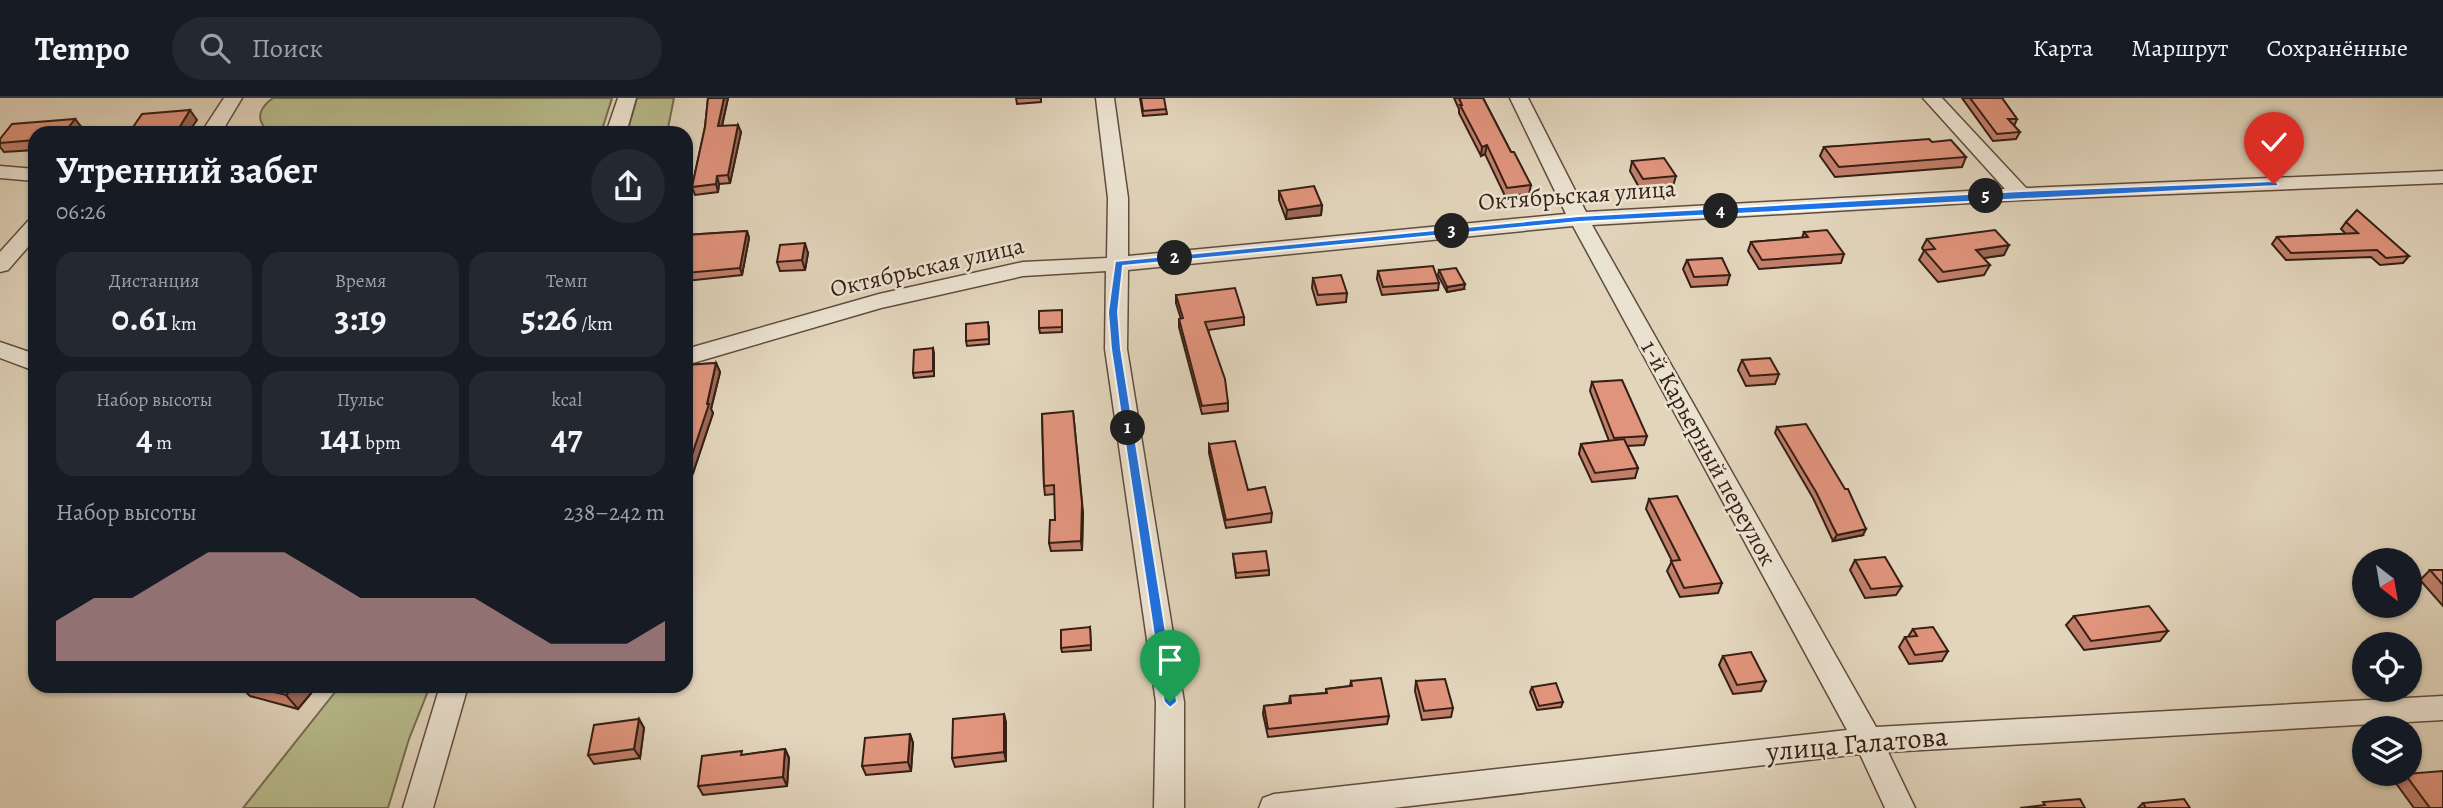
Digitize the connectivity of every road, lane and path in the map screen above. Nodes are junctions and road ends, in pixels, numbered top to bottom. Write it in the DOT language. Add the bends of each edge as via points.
graph roads {
  1 [pos="233,98"];
  2 [pos="627,98"];
  3 [pos="1105,98"];
  4 [pos="1519,98"];
  5 [pos="1932,98"];
  6 [pos="215,126"];
  7 [pos="618,126"];
  8 [pos="0,172"];
  9 [pos="28,174"];
  10 [pos="2443,177"];
  11 [pos="2021,194"];
  12 [pos="1579,219"];
  13 [pos="28,234"];
  14 [pos="1118,264"];
  15 [pos="0,265"];
  16 [pos="0,349"];
  17 [pos="693,355"];
  18 [pos="28,359"];
  19 [pos="452,693"];
  20 [pos="2443,708"];
  21 [pos="1868,740"];
  22 [pos="418,808"];
  23 [pos="1169,808"];
  24 [pos="1274,808"];
  25 [pos="1900,808"];
  1 -- 6 [label="street"];
  2 -- 7 [label="street"];
  3 -- 14 [label="street" via="1117,178"];
  4 -- 12 [label="street, 1-й Карьерный переулок"];
  5 -- 11 [label="street"];
  8 -- 9 [label="street"];
  10 -- 11 [label="street, Октябрьская улица"];
  11 -- 12 [label="street, Октябрьская улица"];
  12 -- 14 [label="street, Октябрьская улица"];
  12 -- 21 [label="street, 1-й Карьерный переулок"];
  13 -- 15 [label="street"];
  14 -- 17 [label="street, Октябрьская улица" via="1023,269 878,302"];
  14 -- 23 [label="street" via="1113,312 1116,349 1170,702"];
  16 -- 18 [label="street"];
  19 -- 22 [label="street"];
  20 -- 21 [label="street, улица Галатова"];
  21 -- 24 [label="street, улица Галатова"];
  21 -- 25 [label="street, 1-й Карьерный переулок"];
}
